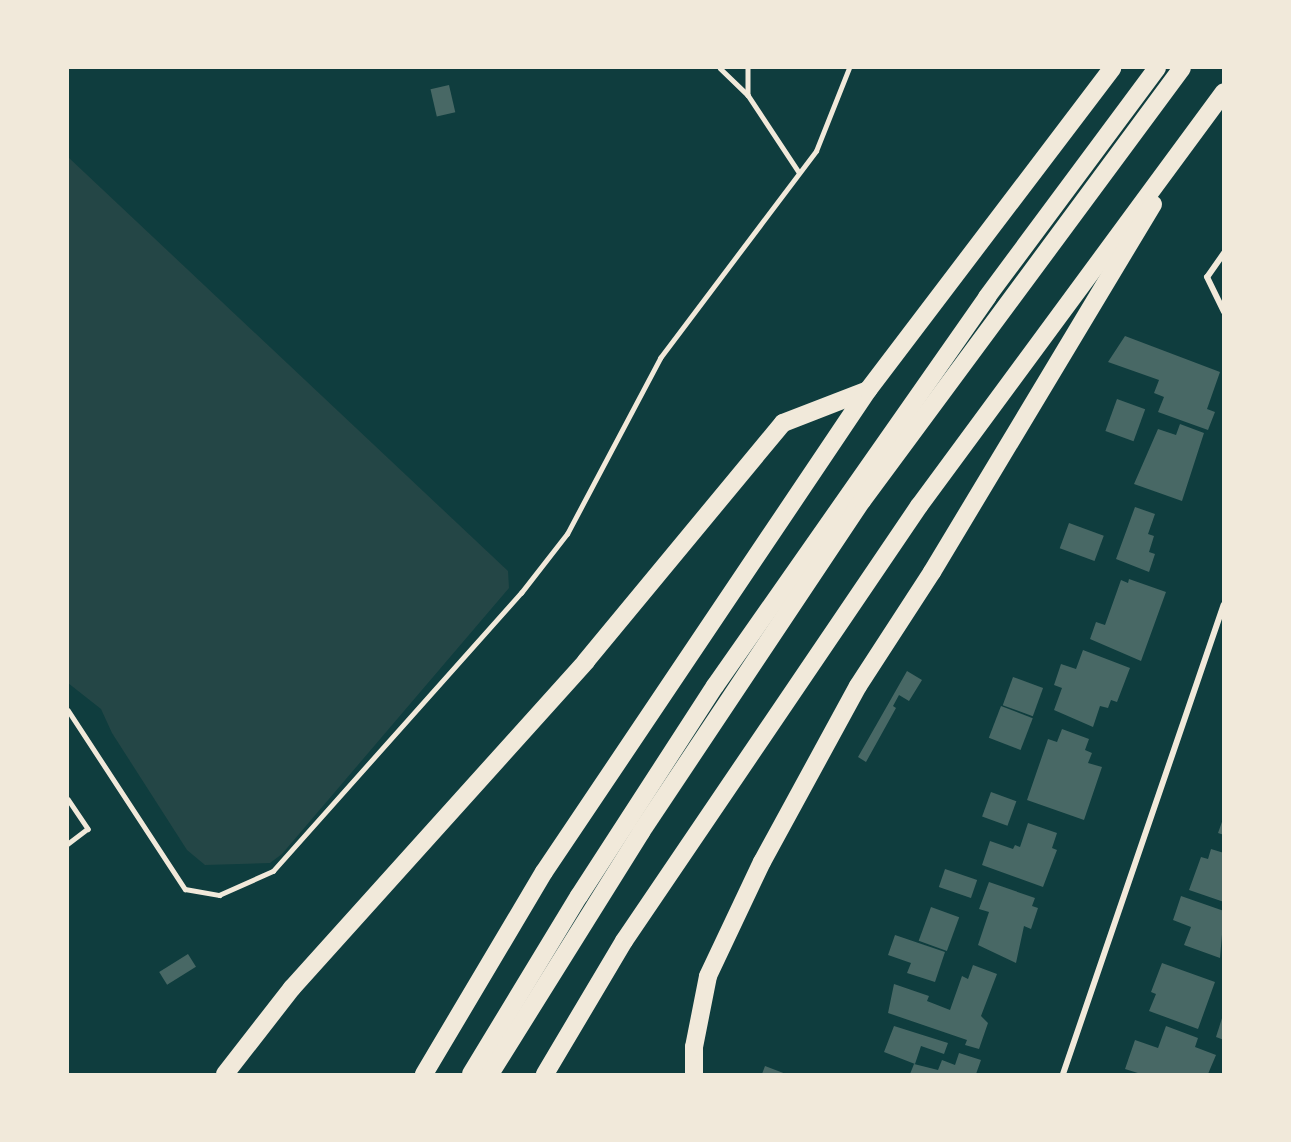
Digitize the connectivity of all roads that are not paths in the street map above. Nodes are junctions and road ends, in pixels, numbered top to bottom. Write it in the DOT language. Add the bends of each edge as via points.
graph roads {
  1 [pos="720,68"];
  2 [pos="748,68"];
  3 [pos="849,68"];
  4 [pos="1112,68"];
  5 [pos="1157,68"];
  6 [pos="1182,68"];
  7 [pos="748,95"];
  8 [pos="1218,98"];
  9 [pos="799,172"];
  10 [pos="1224,253"];
  11 [pos="1224,312"];
  12 [pos="868,390"];
  13 [pos="1224,605"];
  14 [pos="68,710"];
  15 [pos="68,799"];
  16 [pos="68,844"];
  17 [pos="225,1074"];
  18 [pos="424,1074"];
  19 [pos="471,1074"];
  20 [pos="490,1074"];
  21 [pos="545,1074"];
  22 [pos="694,1074"];
  23 [pos="1063,1074"];
  1 -- 7 [label="lane"];
  2 -- 7 [label="lane"];
  3 -- 9 [label="lane" via="816,151"];
  4 -- 12 [label="highway"];
  5 -- 19 [label="highway" via="987,297 715,686 579,896"];
  6 -- 20 [label="highway" via="855,511 634,842"];
  7 -- 9 [label="lane"];
  8 -- 21 [label="highway" via="912,516 624,940"];
  8 -- 22 [label="highway" via="932,572 858,686 762,862 708,976 694,1047"];
  9 -- 14 [label="lane" via="660,358 567,534 521,593 273,871 219,895 185,889"];
  10 -- 11 [label="street" via="1207,277"];
  12 -- 17 [label="highway" via="783,423 586,661 292,988"];
  12 -- 18 [label="highway" via="544,872"];
  13 -- 23 [label="street"];
  15 -- 16 [label="lane" via="88,829"];
}
